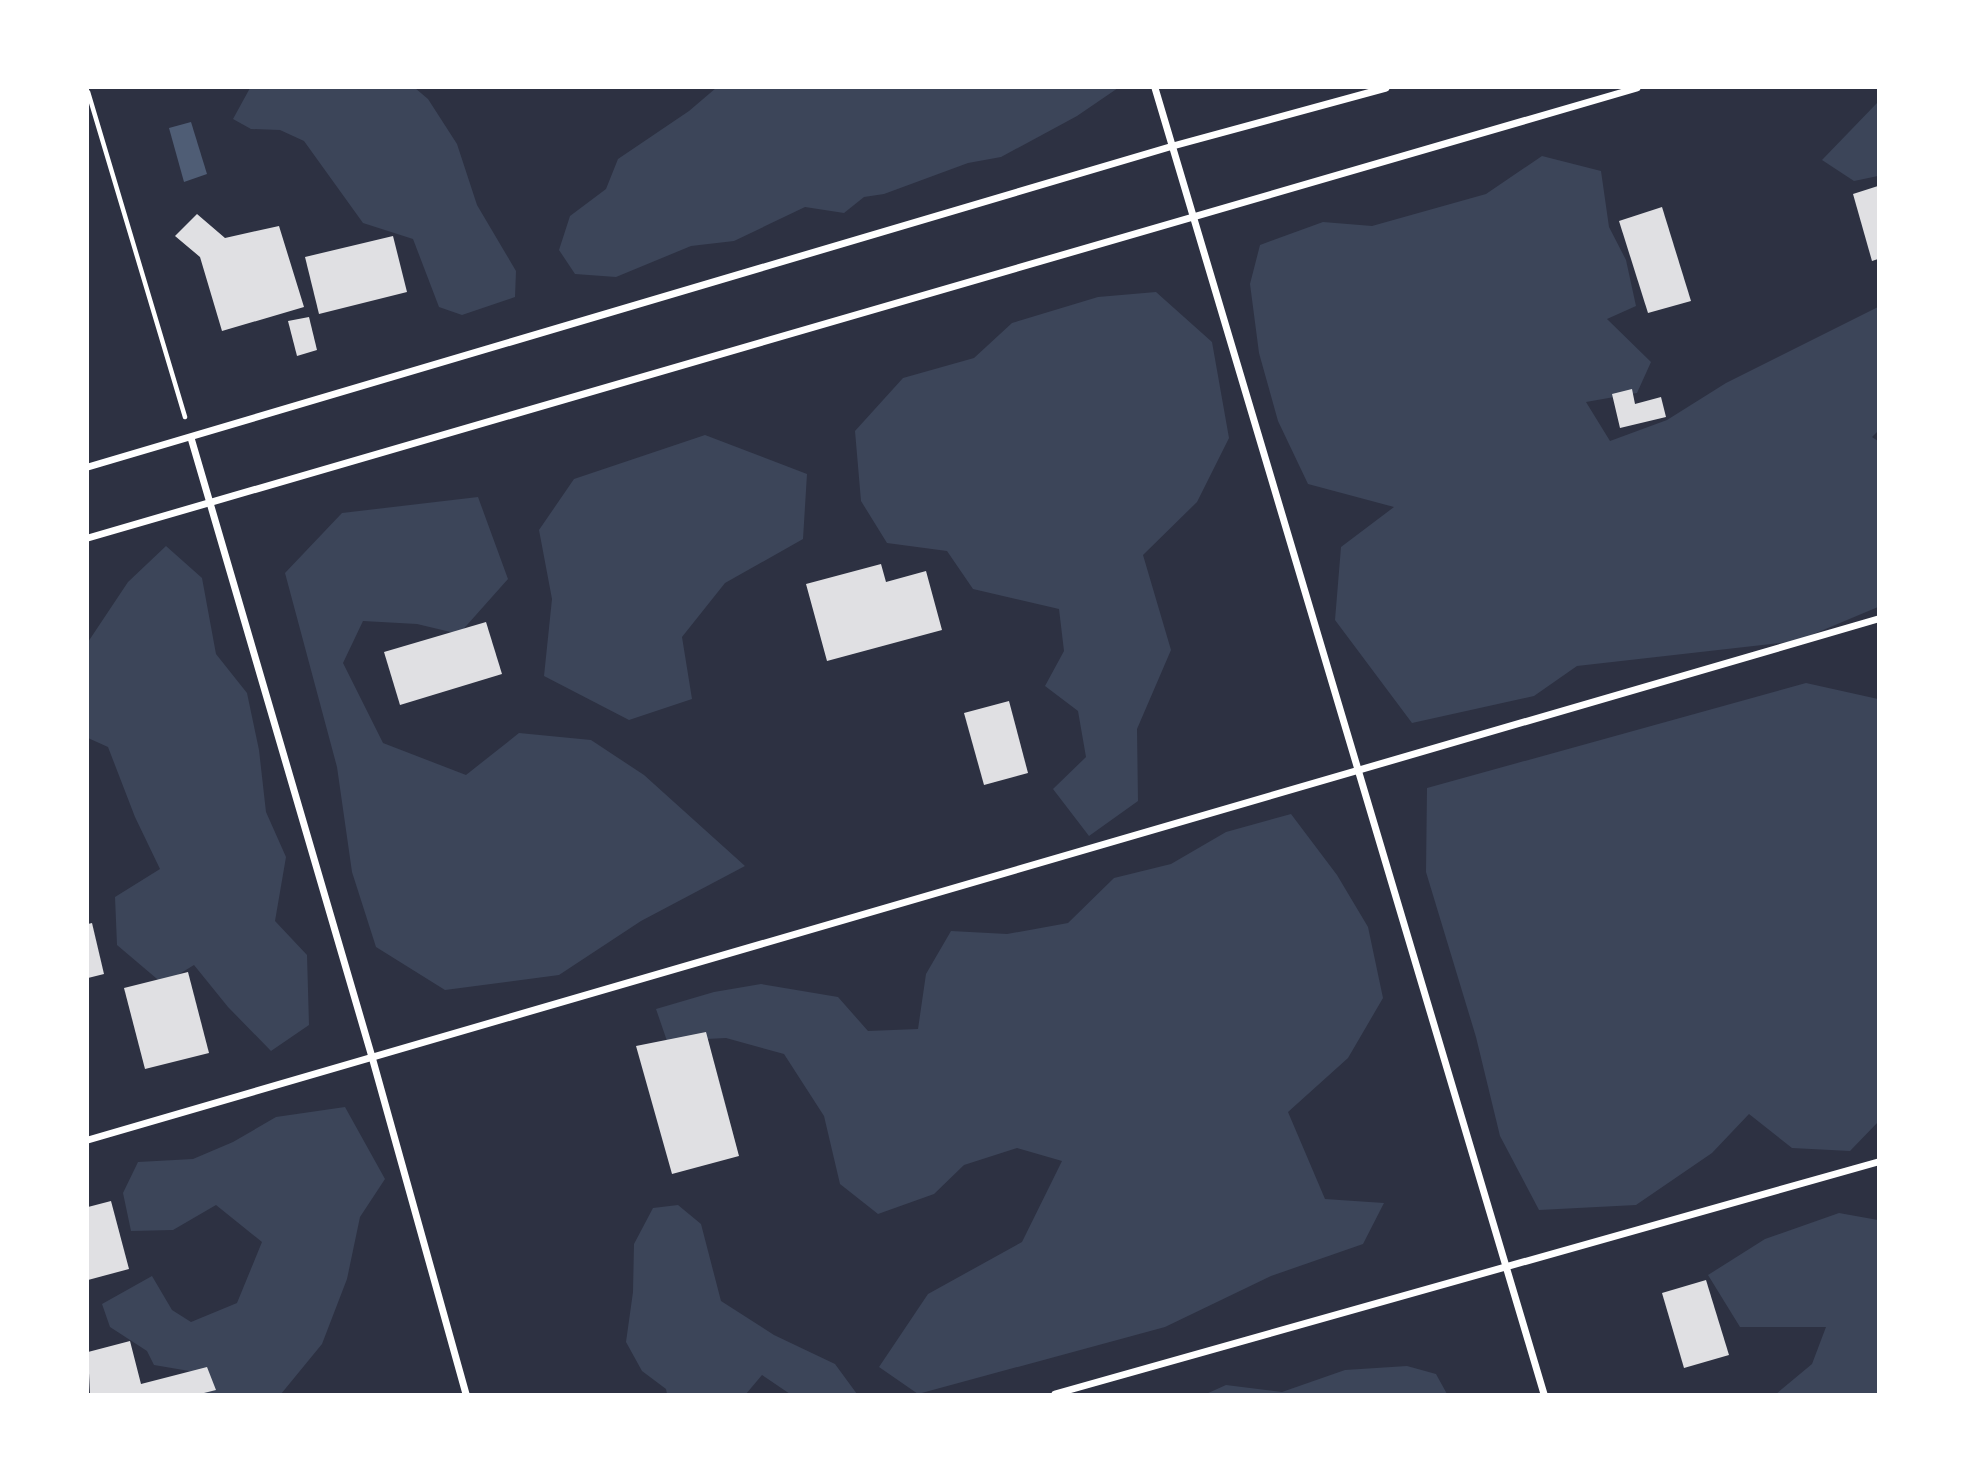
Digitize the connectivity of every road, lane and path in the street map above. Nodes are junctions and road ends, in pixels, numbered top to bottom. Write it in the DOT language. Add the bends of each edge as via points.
graph roads {
  1 [pos="1155,88"];
  2 [pos="1386,88"];
  3 [pos="1637,88"];
  4 [pos="88,92"];
  5 [pos="1173,146"];
  6 [pos="1192,215"];
  7 [pos="191,438"];
  8 [pos="88,467"];
  9 [pos="212,502"];
  10 [pos="88,538"];
  11 [pos="1878,619"];
  12 [pos="1357,770"];
  13 [pos="372,1058"];
  14 [pos="88,1140"];
  15 [pos="1878,1162"];
  16 [pos="1505,1266"];
  17 [pos="466,1395"];
  18 [pos="1055,1395"];
  19 [pos="1544,1395"];
  1 -- 5 [label="street"];
  2 -- 5 [label="street"];
  3 -- 6 [label="street"];
  4 -- 7 [label="path"];
  5 -- 6 [label="street"];
  5 -- 7 [label="street"];
  6 -- 9 [label="street"];
  6 -- 12 [label="street"];
  7 -- 8 [label="street"];
  7 -- 9 [label="street"];
  9 -- 10 [label="street"];
  9 -- 13 [label="street"];
  11 -- 12 [label="street"];
  12 -- 13 [label="street"];
  12 -- 16 [label="street"];
  13 -- 14 [label="street"];
  13 -- 17 [label="street"];
  15 -- 16 [label="street"];
  16 -- 18 [label="street"];
  16 -- 19 [label="street"];
}
